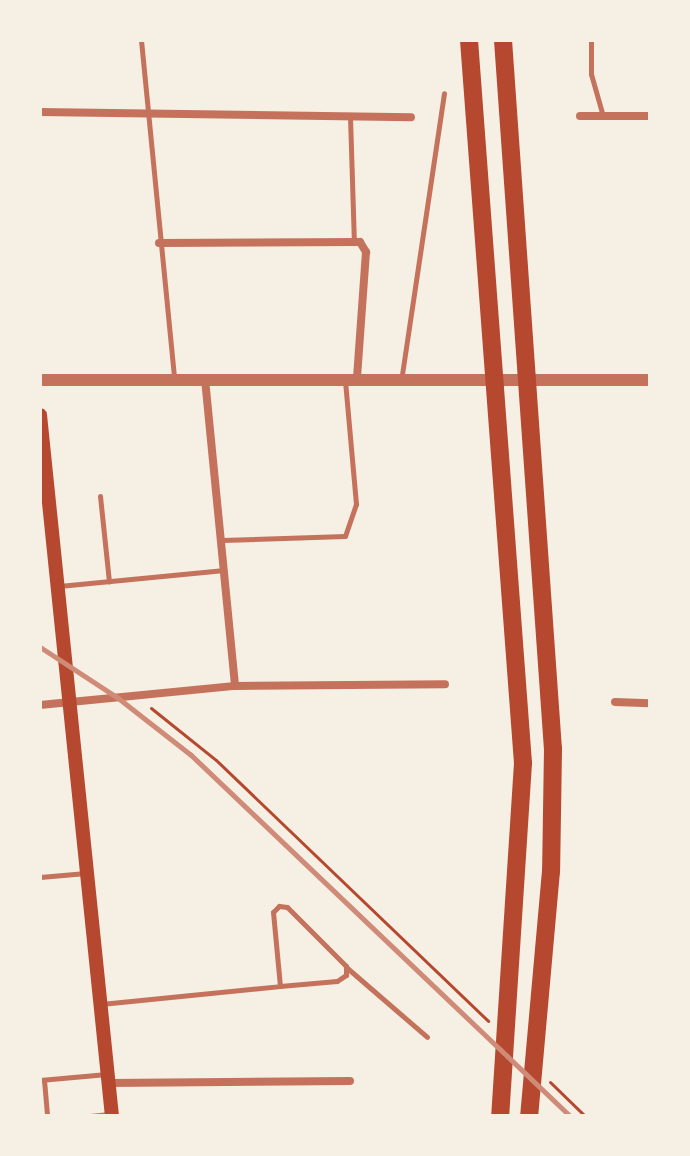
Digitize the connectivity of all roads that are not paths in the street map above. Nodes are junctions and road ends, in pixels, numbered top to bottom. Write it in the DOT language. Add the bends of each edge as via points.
graph roads {
  1 [pos="141,40"];
  2 [pos="469,40"];
  3 [pos="503,40"];
  4 [pos="591,40"];
  5 [pos="444,93"];
  6 [pos="40,112"];
  7 [pos="147,113"];
  8 [pos="350,116"];
  9 [pos="580,116"];
  10 [pos="603,116"];
  11 [pos="650,116"];
  12 [pos="411,117"];
  13 [pos="354,242"];
  14 [pos="159,243"];
  15 [pos="174,378"];
  16 [pos="205,379"];
  17 [pos="351,379"];
  18 [pos="40,380"];
  19 [pos="650,380"];
  20 [pos="401,381"];
  21 [pos="40,415"];
  22 [pos="100,496"];
  23 [pos="222,540"];
  24 [pos="225,570"];
  25 [pos="109,582"];
  26 [pos="57,586"];
  27 [pos="445,684"];
  28 [pos="235,686"];
  29 [pos="70,702"];
  30 [pos="615,702"];
  31 [pos="650,703"];
  32 [pos="40,705"];
  33 [pos="87,873"];
  34 [pos="40,877"];
  35 [pos="346,966"];
  36 [pos="280,986"];
  37 [pos="100,1004"];
  38 [pos="427,1037"];
  39 [pos="108,1078"];
  40 [pos="42,1080"];
  41 [pos="350,1081"];
  42 [pos="112,1115"];
  43 [pos="47,1116"];
  44 [pos="90,1116"];
  45 [pos="500,1116"];
  46 [pos="529,1116"];
  1 -- 7 [label="lane"];
  2 -- 45 [label="highway" via="523,763"];
  3 -- 46 [label="highway" via="553,749 551,871"];
  4 -- 10 [label="lane" via="591,74"];
  5 -- 20 [label="lane"];
  6 -- 7 [label="street"];
  7 -- 8 [label="street"];
  7 -- 14 [label="lane"];
  8 -- 12 [label="street"];
  8 -- 13 [label="lane"];
  9 -- 10 [label="street"];
  10 -- 11 [label="street"];
  13 -- 14 [label="street"];
  13 -- 17 [label="street" via="366,252"];
  14 -- 15 [label="lane"];
  15 -- 16 [label="street"];
  15 -- 18 [label="street"];
  16 -- 17 [label="street"];
  16 -- 23 [label="street"];
  17 -- 20 [label="street"];
  17 -- 23 [label="lane" via="356,504 345,536"];
  19 -- 20 [label="street"];
  21 -- 26 [label="main road"];
  22 -- 25 [label="lane"];
  23 -- 24 [label="street"];
  24 -- 25 [label="lane"];
  24 -- 28 [label="street"];
  25 -- 26 [label="lane"];
  26 -- 29 [label="main road"];
  27 -- 28 [label="street"];
  28 -- 29 [label="street"];
  29 -- 32 [label="street"];
  29 -- 33 [label="main road"];
  30 -- 31 [label="street"];
  33 -- 34 [label="lane"];
  33 -- 37 [label="main road"];
  35 -- 36 [label="lane" via="346,975 337,981"];
  35 -- 36 [label="lane" via="287,907 279,906 273,912"];
  35 -- 38 [label="lane"];
  36 -- 37 [label="lane"];
  37 -- 39 [label="main road"];
  39 -- 40 [label="lane"];
  39 -- 41 [label="street"];
  39 -- 42 [label="main road"];
  40 -- 43 [label="lane"];
  42 -- 44 [label="lane"];
}
